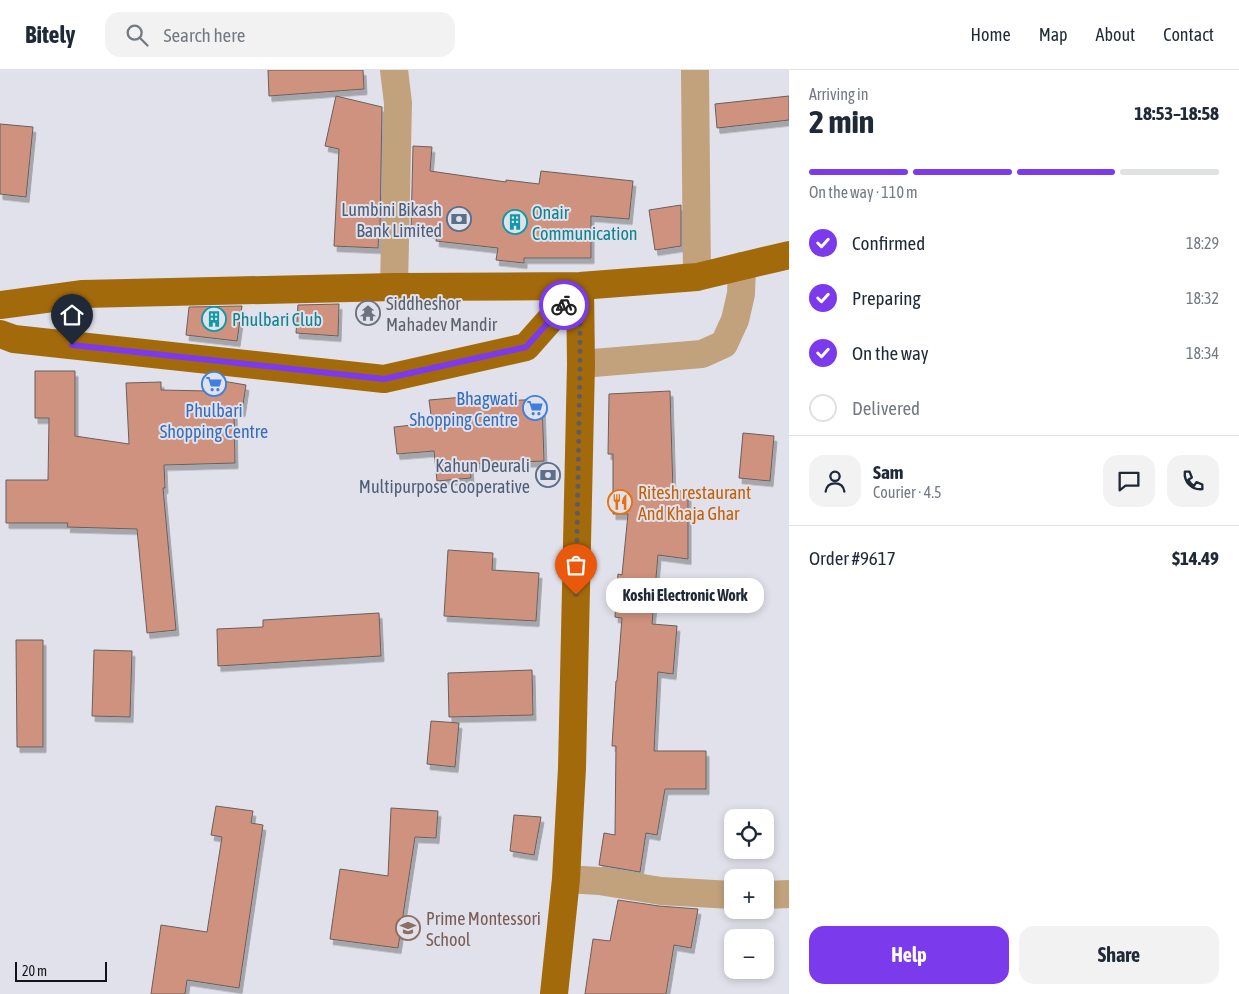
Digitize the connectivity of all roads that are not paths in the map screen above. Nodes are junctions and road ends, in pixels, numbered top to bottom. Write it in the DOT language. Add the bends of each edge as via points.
graph roads {
  1 [pos="394,70"];
  2 [pos="695,70"];
  3 [pos="789,256"];
  4 [pos="742,266"];
  5 [pos="697,277"];
  6 [pos="580,286"];
  7 [pos="394,287"];
  8 [pos="0,305"];
  9 [pos="0,334"];
  10 [pos="580,364"];
  11 [pos="566,879"];
  12 [pos="789,894"];
  13 [pos="724,895"];
  14 [pos="774,895"];
  15 [pos="554,994"];
  1 -- 7 [label="street" via="398,103"];
  2 -- 5 [label="street"];
  3 -- 4 [label="main road"];
  4 -- 5 [label="main road"];
  4 -- 10 [label="street" via="739,303 724,344 702,354"];
  5 -- 6 [label="main road"];
  6 -- 7 [label="main road"];
  6 -- 9 [label="main road" via="526,347 384,379 14,339"];
  6 -- 10 [label="main road"];
  7 -- 8 [label="main road" via="83,294"];
  10 -- 11 [label="main road" via="572,768"];
  11 -- 13 [label="street" via="661,891"];
  11 -- 15 [label="main road"];
  12 -- 14 [label="street"];
}
